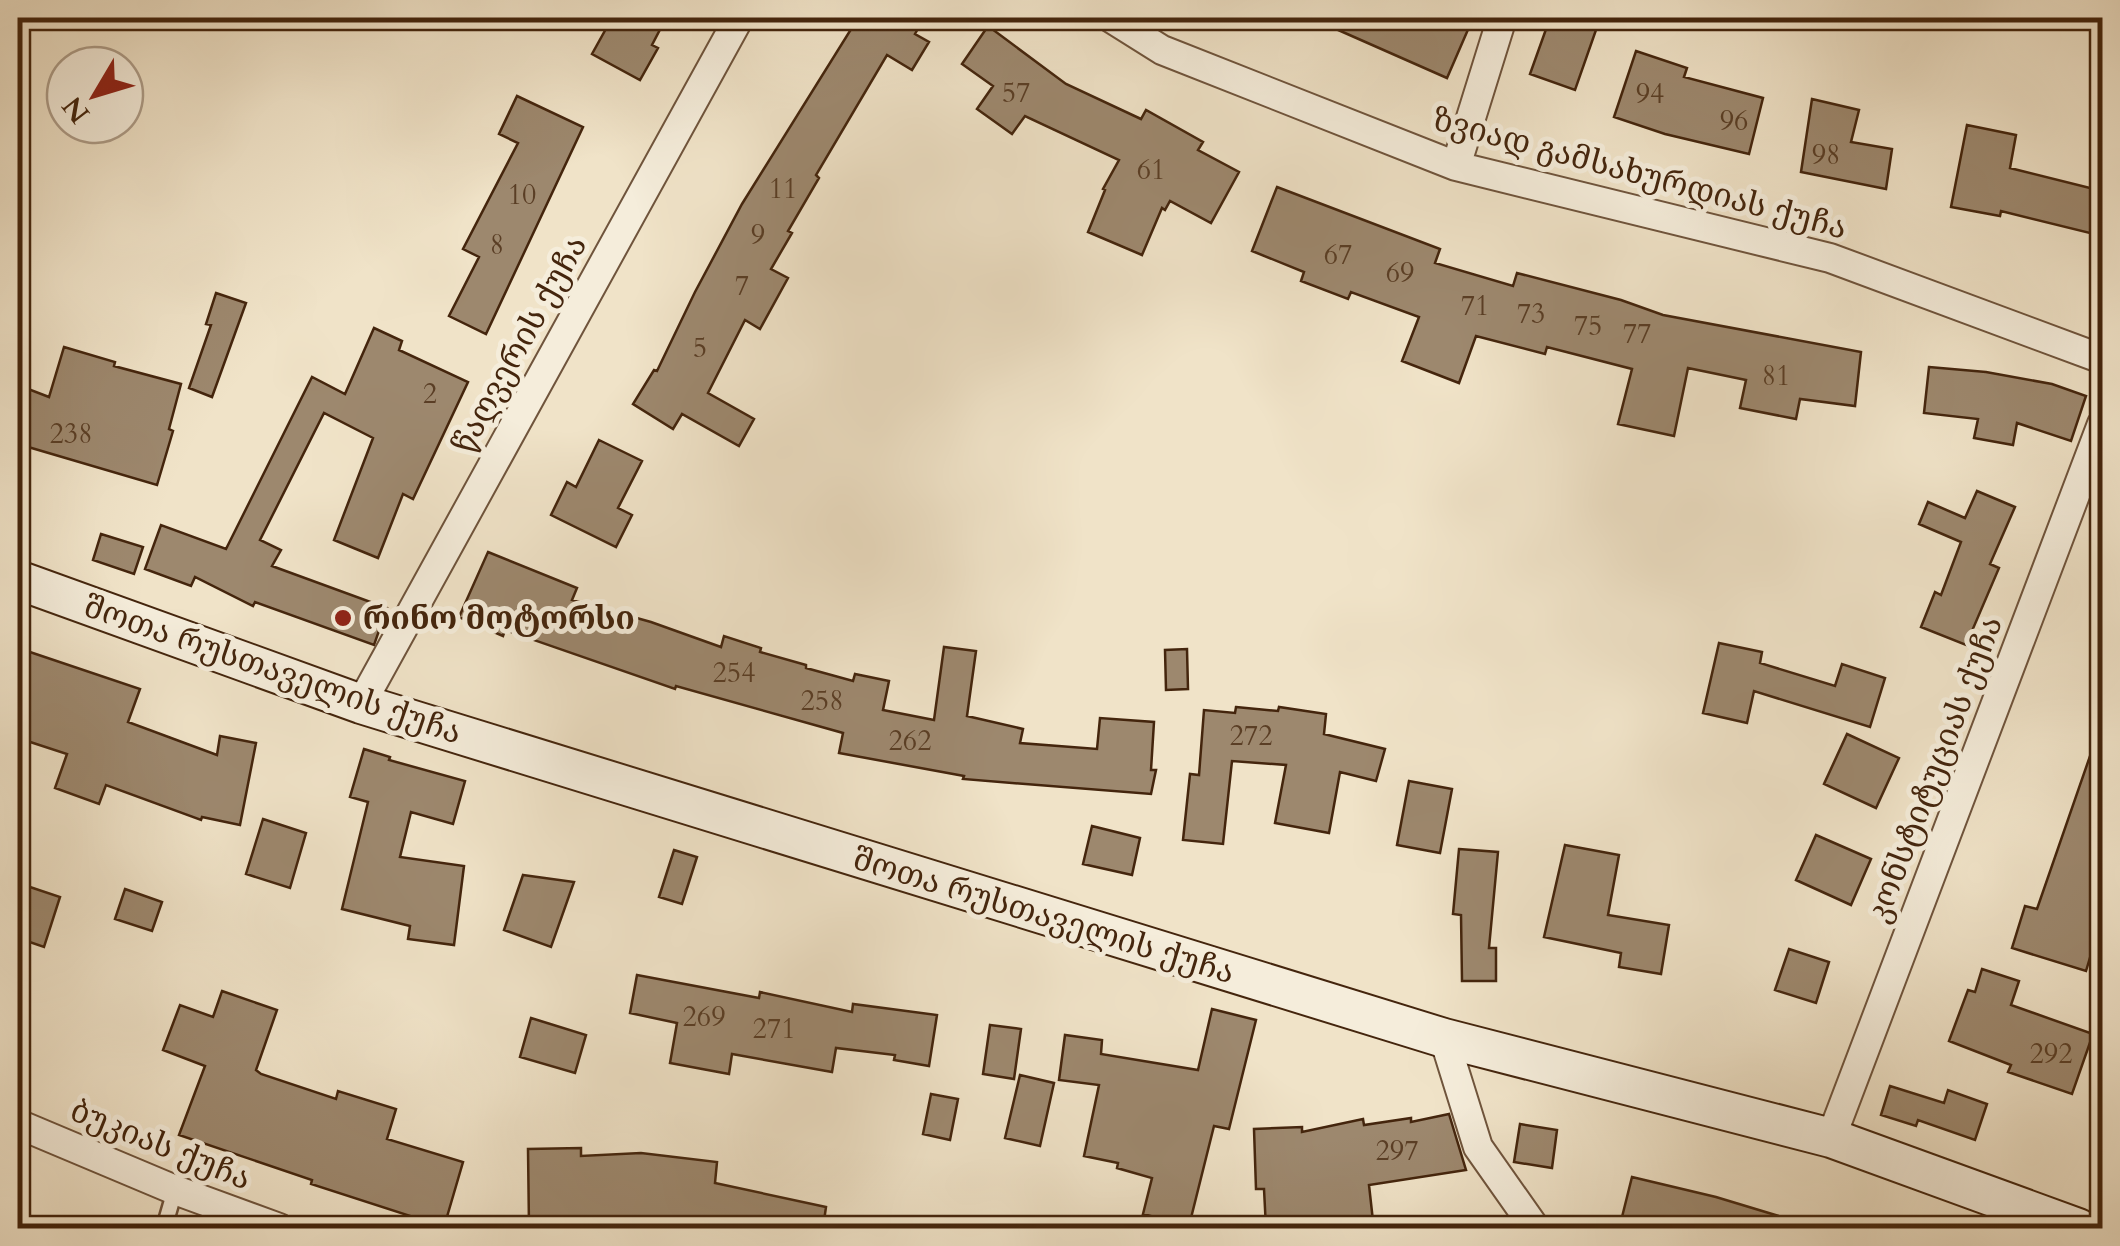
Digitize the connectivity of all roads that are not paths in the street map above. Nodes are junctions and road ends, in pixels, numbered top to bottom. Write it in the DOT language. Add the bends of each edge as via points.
graph roads {
  1 [pos="739,18"];
  2 [pos="1110,18"];
  3 [pos="1502,18"];
  4 [pos="1456,166"];
  5 [pos="2102,360"];
  6 [pos="2102,424"];
  7 [pos="18,580"];
  8 [pos="361,704"];
  9 [pos="1444,1038"];
  10 [pos="18,1124"];
  11 [pos="1831,1138"];
  12 [pos="174,1190"];
  13 [pos="164,1228"];
  14 [pos="279,1228"];
  15 [pos="1535,1228"];
  16 [pos="2078,1228"];
  1 -- 8 [label="street, წაღვერის ქუჩა"];
  2 -- 4 [label="street, ზვიად გამსახურდიას ქუჩა" via="1162,50"];
  3 -- 4 [label="street"];
  4 -- 5 [label="street, ზვიად გამსახურდიას ქუჩა" via="1830,258"];
  6 -- 11 [label="street, კონსტიტუციას ქუჩა"];
  7 -- 8 [label="main road, შოთა რუსთაველის ქუჩა"];
  8 -- 9 [label="main road, შოთა რუსთაველის ქუჩა"];
  9 -- 11 [label="main road, შოთა რუსთაველის ქუჩა"];
  9 -- 15 [label="street" via="1478,1147"];
  10 -- 12 [label="street, ბუკიას ქუჩა"];
  11 -- 16 [label="main road, შოთა რუსთაველის ქუჩა"];
  12 -- 13 [label="lane"];
  12 -- 14 [label="street, ბუკიას ქუჩა"];
}
